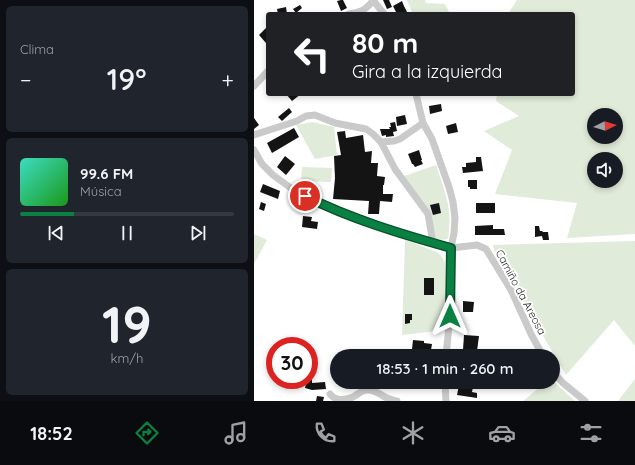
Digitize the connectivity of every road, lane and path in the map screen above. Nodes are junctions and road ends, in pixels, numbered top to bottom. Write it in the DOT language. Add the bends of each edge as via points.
graph roads {
  1 [pos="374,0"];
  2 [pos="360,12"];
  3 [pos="383,12"];
  4 [pos="266,73"];
  5 [pos="254,86"];
  6 [pos="416,96"];
  7 [pos="423,123"];
  8 [pos="254,136"];
  9 [pos="381,142"];
  10 [pos="254,150"];
  11 [pos="434,243"];
  12 [pos="451,248"];
  13 [pos="447,349"];
  14 [pos="539,349"];
  15 [pos="560,380"];
  16 [pos="445,389"];
  17 [pos="330,394"];
  18 [pos="397,401"];
  19 [pos="446,401"];
  20 [pos="585,401"];
  1 -- 2 [label="street"];
  1 -- 3 [label="street"];
  4 -- 5 [label="street"];
  6 -- 7 [label="street"];
  7 -- 9 [label="street" via="400,139"];
  7 -- 12 [label="street" via="432,139 453,202 455,218"];
  8 -- 9 [label="street" via="315,115 335,123 366,129"];
  9 -- 11 [label="street" via="395,168 428,214"];
  10 -- 11 [label="street" via="262,164 295,191 370,223"];
  11 -- 12 [label="street"];
  12 -- 13 [label="street"];
  12 -- 14 [label="street, Camiño da Areosa" via="486,248"];
  15 -- 20 [label="street"];
  16 -- 19 [label="street"];
  17 -- 18 [label="street" via="337,399 347,399 368,390"];
}
